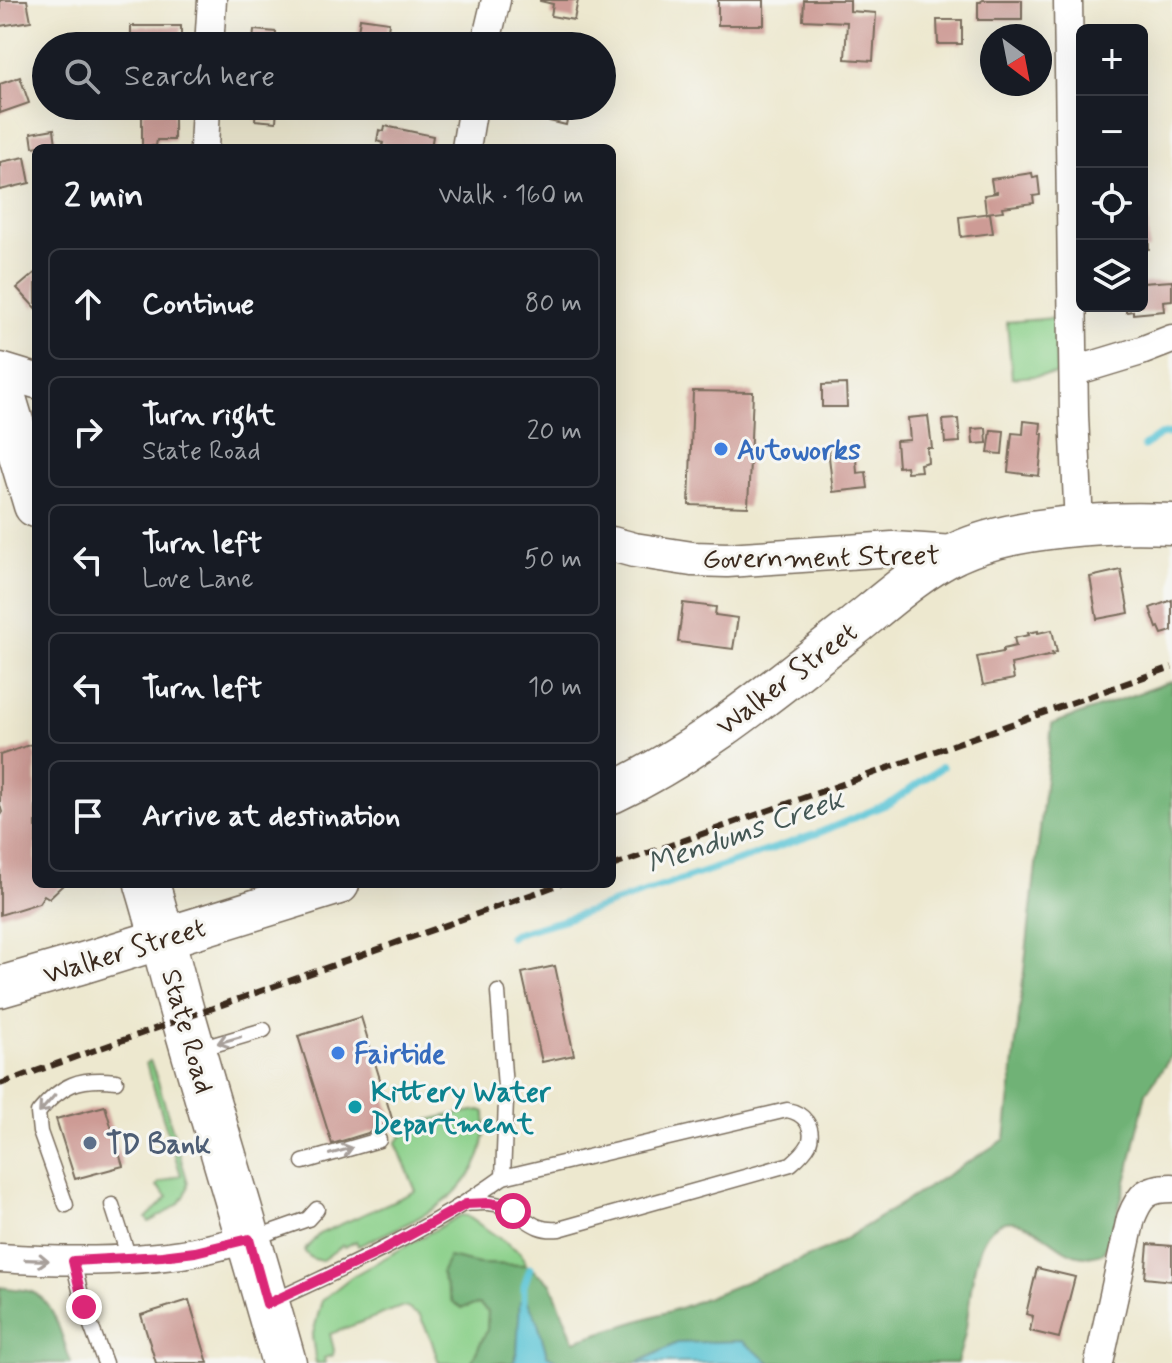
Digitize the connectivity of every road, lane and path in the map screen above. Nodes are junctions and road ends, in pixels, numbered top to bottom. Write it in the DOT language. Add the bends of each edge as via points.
graph roads {
  1 [pos="212,0"];
  2 [pos="496,0"];
  3 [pos="1068,0"];
  4 [pos="210,32"];
  5 [pos="488,32"];
  6 [pos="205,120"];
  7 [pos="471,120"];
  8 [pos="204,144"];
  9 [pos="467,144"];
  10 [pos="1172,339"];
  11 [pos="0,370"];
  12 [pos="1075,371"];
  13 [pos="32,380"];
  14 [pos="0,385"];
  15 [pos="32,492"];
  16 [pos="1172,524"];
  17 [pos="1079,526"];
  18 [pos="616,545"];
  19 [pos="954,553"];
  20 [pos="616,791"];
  21 [pos="148,888"];
  22 [pos="326,888"];
  23 [pos="164,938"];
  24 [pos="0,987"];
  25 [pos="498,992"];
  26 [pos="264,1030"];
  27 [pos="193,1051"];
  28 [pos="116,1081"];
  29 [pos="379,1140"];
  30 [pos="303,1162"];
  31 [pos="503,1177"];
  32 [pos="1172,1188"];
  33 [pos="466,1204"];
  34 [pos="66,1205"];
  35 [pos="112,1205"];
  36 [pos="317,1209"];
  37 [pos="249,1239"];
  38 [pos="0,1258"];
  39 [pos="129,1258"];
  40 [pos="73,1261"];
  41 [pos="267,1304"];
  42 [pos="105,1363"];
  43 [pos="284,1363"];
  44 [pos="1099,1363"];
  1 -- 4 [label="street"];
  2 -- 5 [label="street"];
  3 -- 12 [label="street"];
  6 -- 8 [label="street"];
  7 -- 9 [label="street"];
  10 -- 12 [label="street"];
  11 -- 13 [label="street"];
  12 -- 17 [label="street"];
  14 -- 15 [label="main road"];
  16 -- 17 [label="main road, Government Street"];
  17 -- 19 [label="main road, Government Street" via="998,539"];
  18 -- 19 [label="street, Government Street" via="727,560 893,549"];
  19 -- 20 [label="main road, Walker Street" via="733,721"];
  21 -- 23 [label="main road, State Road"];
  22 -- 23 [label="main road, Walker Street"];
  23 -- 24 [label="main road, Walker Street"];
  23 -- 27 [label="main road, State Road"];
  25 -- 31 [label="lane" via="506,1101"];
  26 -- 27 [label="lane, one-way"];
  27 -- 37 [label="main road, State Road"];
  28 -- 34 [label="lane, one-way" via="72,1084 38,1113"];
  30 -- 29 [label="lane, one-way"];
  31 -- 33 [label="lane"];
  31 -- 33 [label="lane" via="787,1110 798,1112 811,1130 809,1143 791,1164 559,1229 535,1227 502,1205"];
  32 -- 44 [label="street" via="1149,1192 1134,1209"];
  33 -- 41 [label="lane"];
  35 -- 39 [label="lane"];
  36 -- 37 [label="lane" via="308,1219"];
  37 -- 39 [label="street" via="195,1252"];
  37 -- 41 [label="main road, State Road"];
  38 -- 40 [label="street, one-way"];
  39 -- 40 [label="street"];
  40 -- 42 [label="lane"];
  41 -- 43 [label="main road, State Road"];
}
